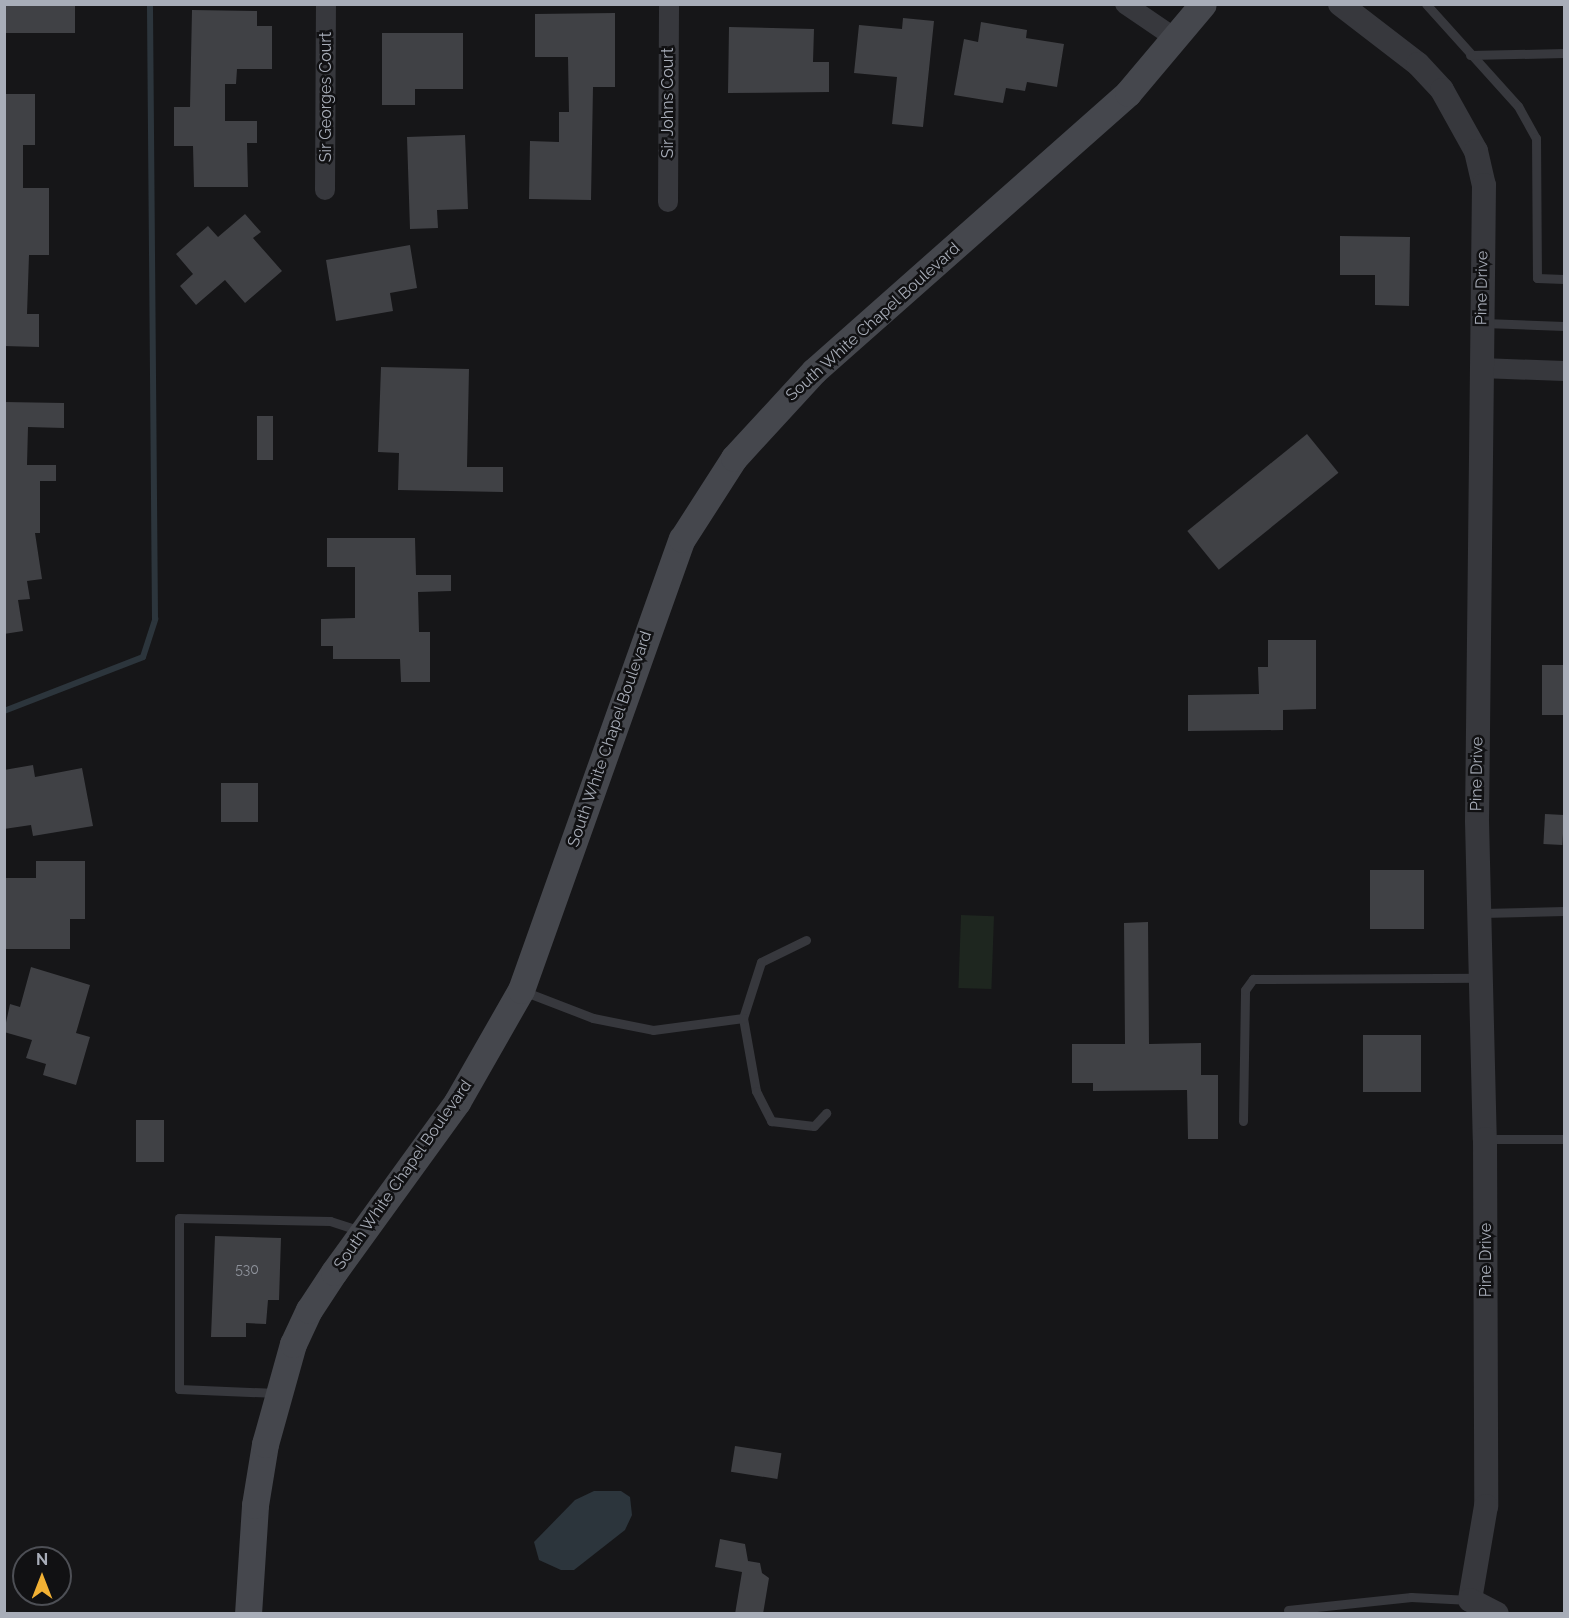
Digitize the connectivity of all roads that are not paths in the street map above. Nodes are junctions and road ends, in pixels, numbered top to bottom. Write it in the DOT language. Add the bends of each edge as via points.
graph roads {
  1 [pos="326,4"];
  2 [pos="669,4"];
  3 [pos="1125,4"];
  4 [pos="1203,4"];
  5 [pos="1340,4"];
  6 [pos="1426,4"];
  7 [pos="1175,38"];
  8 [pos="1564,53"];
  9 [pos="1470,55"];
  10 [pos="325,190"];
  11 [pos="668,202"];
  12 [pos="1564,279"];
  13 [pos="1482,322"];
  14 [pos="1564,326"];
  15 [pos="1481,368"];
  16 [pos="1564,371"];
  17 [pos="1564,911"];
  18 [pos="1479,913"];
  19 [pos="806,940"];
  20 [pos="1481,978"];
  21 [pos="521,990"];
  22 [pos="743,1018"];
  23 [pos="826,1113"];
  24 [pos="1243,1121"];
  25 [pos="1485,1138"];
  26 [pos="1564,1139"];
  27 [pos="362,1232"];
  28 [pos="277,1393"];
  29 [pos="1467,1607"];
  30 [pos="1287,1610"];
  31 [pos="248,1614"];
  32 [pos="1497,1614"];
  1 -- 10 [label="street, Sir Georges Court"];
  2 -- 11 [label="street, Sir Johns Court"];
  3 -- 7 [label="street"];
  4 -- 7 [label="main road, South White Chapel Boulevard"];
  5 -- 13 [label="street, Pine Drive" via="1418,64 1462,119 1476,151 1484,185"];
  6 -- 9 [label="lane"];
  7 -- 21 [label="main road, South White Chapel Boulevard" via="1128,93 1060,156 814,371 734,458 682,539"];
  8 -- 9 [label="lane"];
  9 -- 12 [label="lane" via="1518,106 1536,138 1537,278"];
  13 -- 14 [label="lane"];
  13 -- 15 [label="street, Pine Drive"];
  15 -- 16 [label="street"];
  15 -- 18 [label="street, Pine Drive"];
  17 -- 18 [label="lane"];
  18 -- 20 [label="street, Pine Drive"];
  19 -- 22 [label="lane" via="761,962"];
  20 -- 24 [label="lane" via="1253,979 1245,990"];
  20 -- 25 [label="street, Pine Drive"];
  21 -- 22 [label="lane" via="593,1018 653,1030"];
  21 -- 27 [label="main road, South White Chapel Boulevard" via="458,1102"];
  22 -- 23 [label="lane" via="756,1091 771,1121 814,1126"];
  25 -- 26 [label="lane"];
  25 -- 29 [label="street, Pine Drive" via="1486,1506"];
  27 -- 28 [label="main road, South White Chapel Boulevard" via="309,1310"];
  27 -- 28 [label="lane" via="330,1221 179,1218 179,1389"];
  28 -- 31 [label="main road, South White Chapel Boulevard" via="255,1505"];
  29 -- 30 [label="lane" via="1411,1597"];
  29 -- 32 [label="street"];
}
